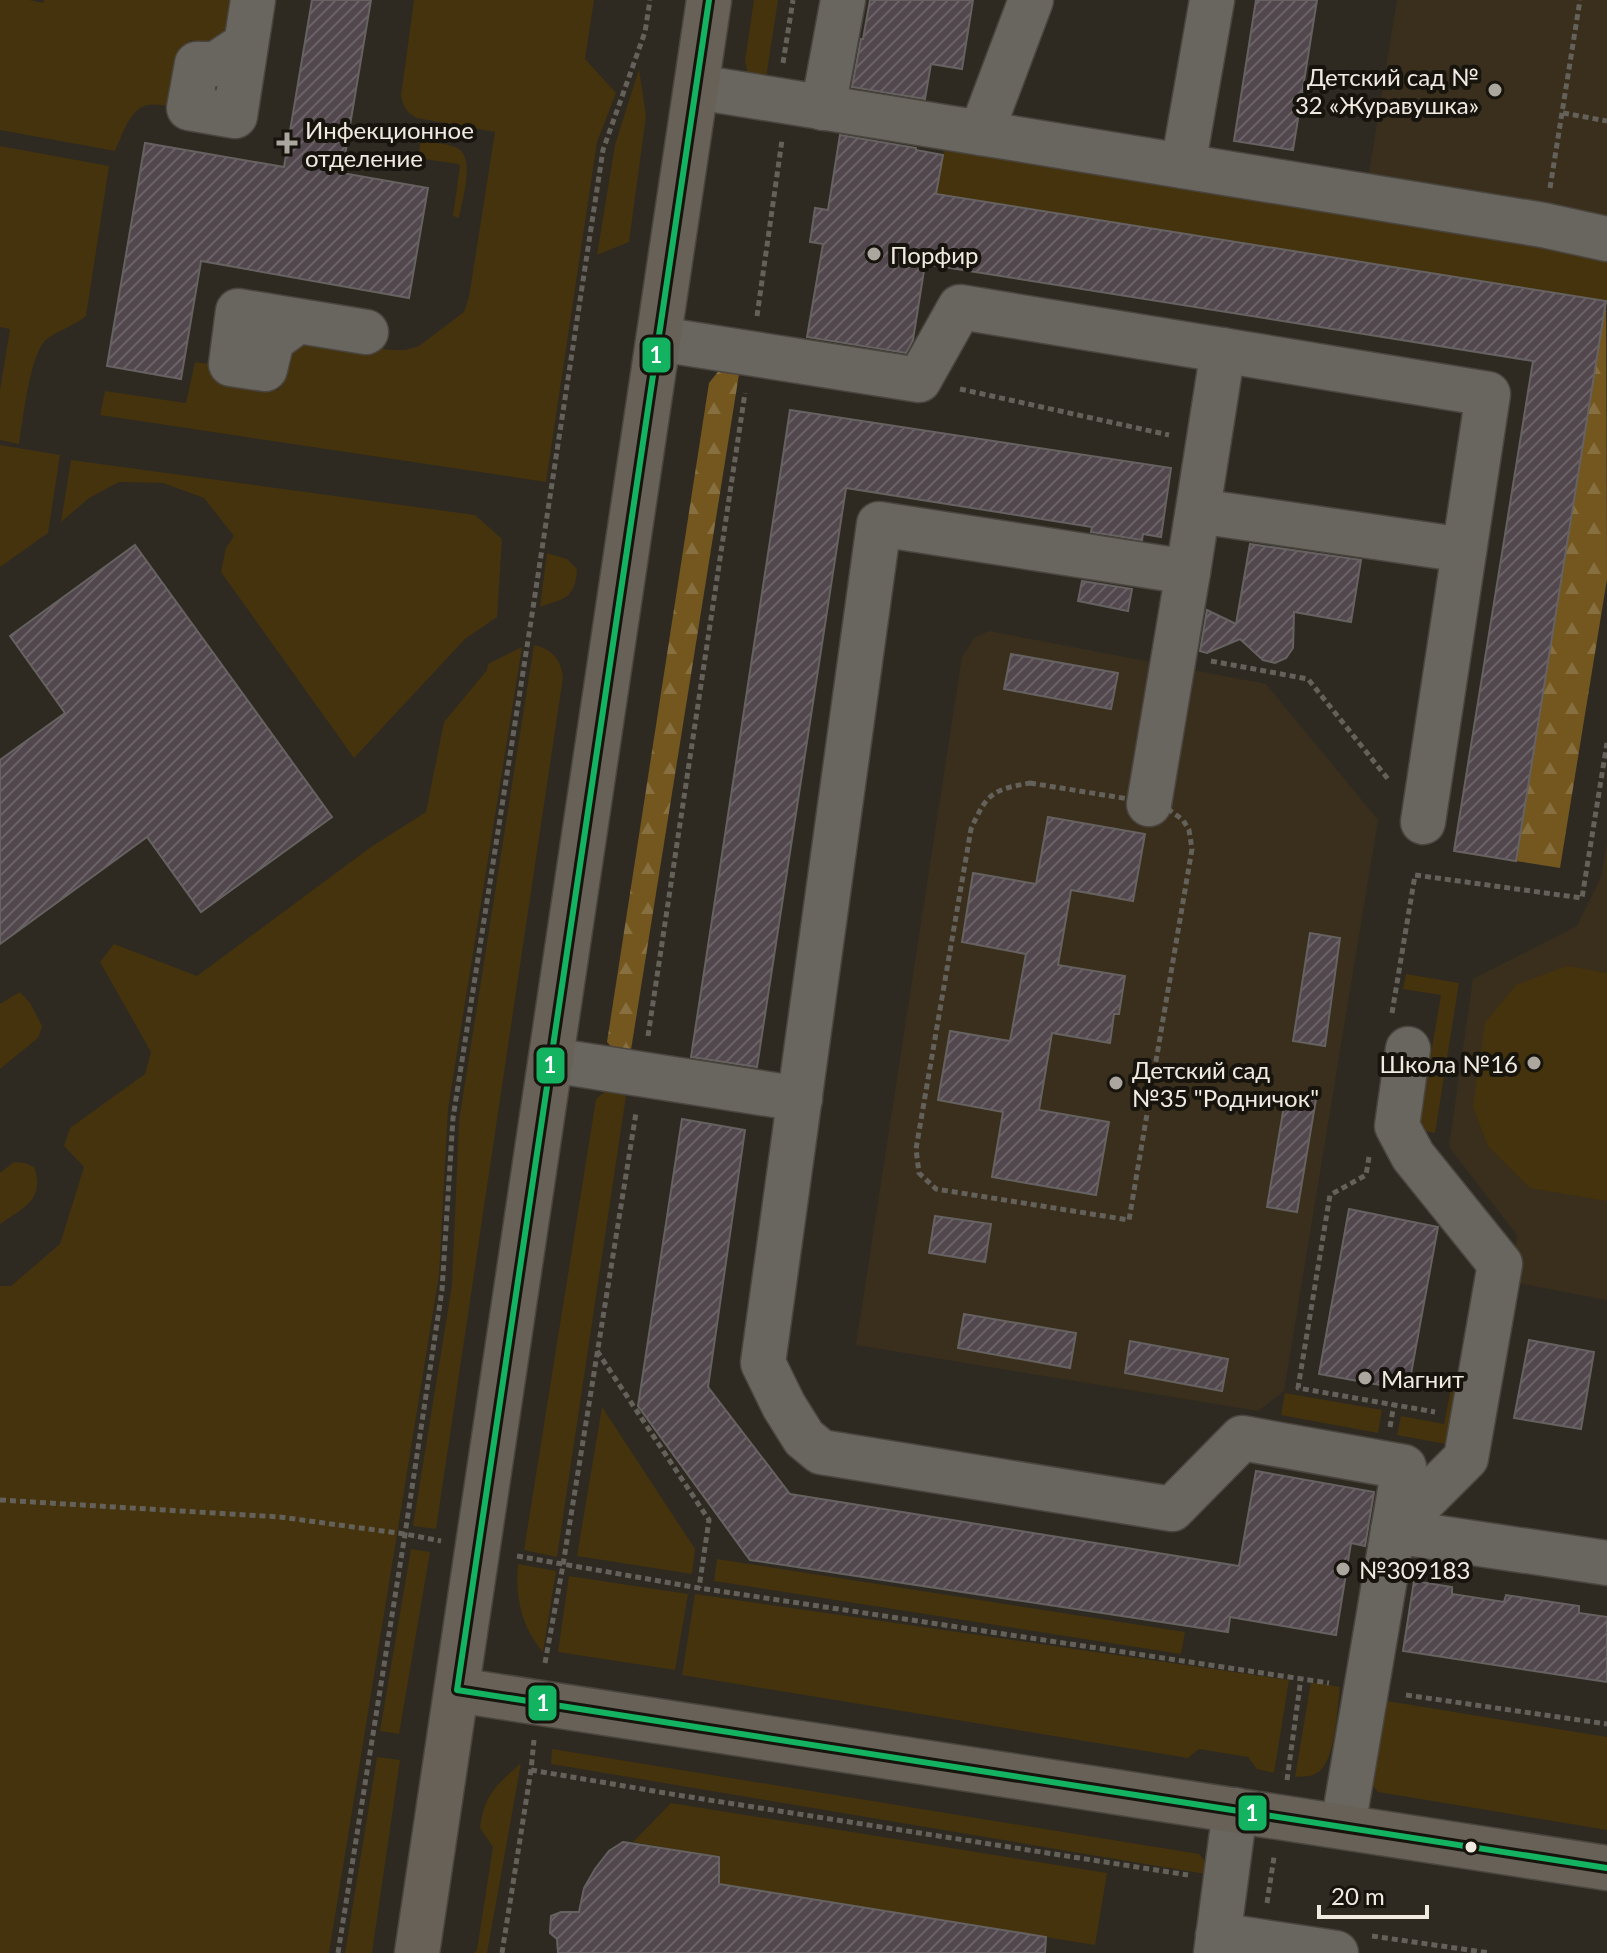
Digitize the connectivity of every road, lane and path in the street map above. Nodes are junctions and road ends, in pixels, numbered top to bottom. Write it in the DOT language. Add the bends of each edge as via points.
graph roads {
  1 [pos="253,0"];
  2 [pos="650,0"];
  3 [pos="709,0"];
  4 [pos="793,0"];
  5 [pos="843,0"];
  6 [pos="1031,0"];
  7 [pos="1212,0"];
  8 [pos="1580,0"];
  9 [pos="246,44"];
  10 [pos="697,87"];
  11 [pos="806,105"];
  12 [pos="1563,113"];
  13 [pos="1607,121"];
  14 [pos="981,133"];
  15 [pos="1183,166"];
  16 [pos="1543,225"];
  17 [pos="1607,239"];
  18 [pos="298,321"];
  19 [pos="366,332"];
  20 [pos="659,339"];
  21 [pos="1223,350"];
  22 [pos="751,354"];
  23 [pos="919,380"];
  24 [pos="1209,444"];
  25 [pos="1198,511"];
  26 [pos="1464,550"];
  27 [pos="1188,572"];
  28 [pos="1174,655"];
  29 [pos="1149,804"];
  30 [pos="1423,822"];
  31 [pos="1415,875"];
  32 [pos="1408,1049"];
  33 [pos="551,1060"];
  34 [pos="642,1074"];
  35 [pos="800,1099"];
  36 [pos="596,1351"];
  37 [pos="0,1500"];
  38 [pos="1393,1531"];
  39 [pos="405,1534"];
  40 [pos="477,1548"];
  41 [pos="1607,1563"];
  42 [pos="563,1565"];
  43 [pos="699,1588"];
  44 [pos="1367,1689"];
  45 [pos="457,1690"];
  46 [pos="537,1703"];
  47 [pos="1607,1724"];
  48 [pos="531,1770"];
  49 [pos="1235,1810"];
  50 [pos="1343,1826"];
  51 [pos="1607,1868"];
  52 [pos="1225,1881"];
  53 [pos="1217,1944"];
  54 [pos="1352,1944"];
  55 [pos="338,1953"];
  56 [pos="417,1953"];
  57 [pos="502,1953"];
  58 [pos="1490,1953"];
  1 -- 9 [label="lane"];
  2 -- 39 [label="path" via="645,32 603,150 453,1118 442,1290"];
  3 -- 10 [label="main road"];
  4 -- 11 [label="path" via="782,73"];
  5 -- 11 [label="lane"];
  6 -- 14 [label="lane"];
  7 -- 15 [label="lane"];
  8 -- 12 [label="path"];
  10 -- 11 [label="lane"];
  10 -- 20 [label="main road"];
  11 -- 14 [label="lane"];
  11 -- 22 [label="path"];
  12 -- 13 [label="path"];
  12 -- 16 [label="path"];
  14 -- 15 [label="lane"];
  15 -- 16 [label="lane"];
  16 -- 17 [label="lane"];
  18 -- 19 [label="lane"];
  20 -- 22 [label="lane"];
  20 -- 33 [label="main road"];
  21 -- 23 [label="lane" via="960,307"];
  21 -- 24 [label="lane"];
  21 -- 26 [label="lane" via="1488,394"];
  22 -- 23 [label="lane"];
  22 -- 34 [label="path"];
  23 -- 24 [label="path"];
  24 -- 25 [label="lane"];
  25 -- 26 [label="lane"];
  25 -- 27 [label="lane"];
  26 -- 30 [label="lane"];
  27 -- 28 [label="lane"];
  27 -- 35 [label="lane" via="879,524"];
  28 -- 29 [label="lane"];
  28 -- 30 [label="path" via="1308,679"];
  29 -- 29 [label="path" via="1030,783 999,789 981,807 971,829 916,1149 919,1173 936,1189 1129,1220 1192,849 1183,820"];
  30 -- 31 [label="path"];
  32 -- 38 [label="lane" via="1397,1126 1413,1156 1500,1264 1466,1458"];
  33 -- 34 [label="lane"];
  33 -- 40 [label="main road"];
  34 -- 35 [label="lane"];
  34 -- 36 [label="path"];
  35 -- 38 [label="lane" via="763,1363 804,1438 821,1452 1172,1509 1242,1438 1404,1467"];
  36 -- 42 [label="path"];
  36 -- 43 [label="path" via="709,1520"];
  37 -- 39 [label="path" via="280,1517"];
  38 -- 41 [label="lane"];
  38 -- 44 [label="lane"];
  39 -- 40 [label="path"];
  39 -- 55 [label="path"];
  40 -- 42 [label="path"];
  40 -- 45 [label="main road"];
  42 -- 43 [label="path"];
  42 -- 46 [label="path"];
  43 -- 44 [label="path"];
  44 -- 47 [label="path"];
  44 -- 50 [label="lane"];
  45 -- 46 [label="main road"];
  45 -- 56 [label="main road"];
  46 -- 48 [label="path"];
  46 -- 49 [label="main road"];
  48 -- 52 [label="path"];
  48 -- 57 [label="path"];
  49 -- 50 [label="main road"];
  49 -- 52 [label="lane"];
  50 -- 51 [label="main road"];
  52 -- 53 [label="lane"];
  53 -- 54 [label="lane"];
  54 -- 58 [label="path"];
}
